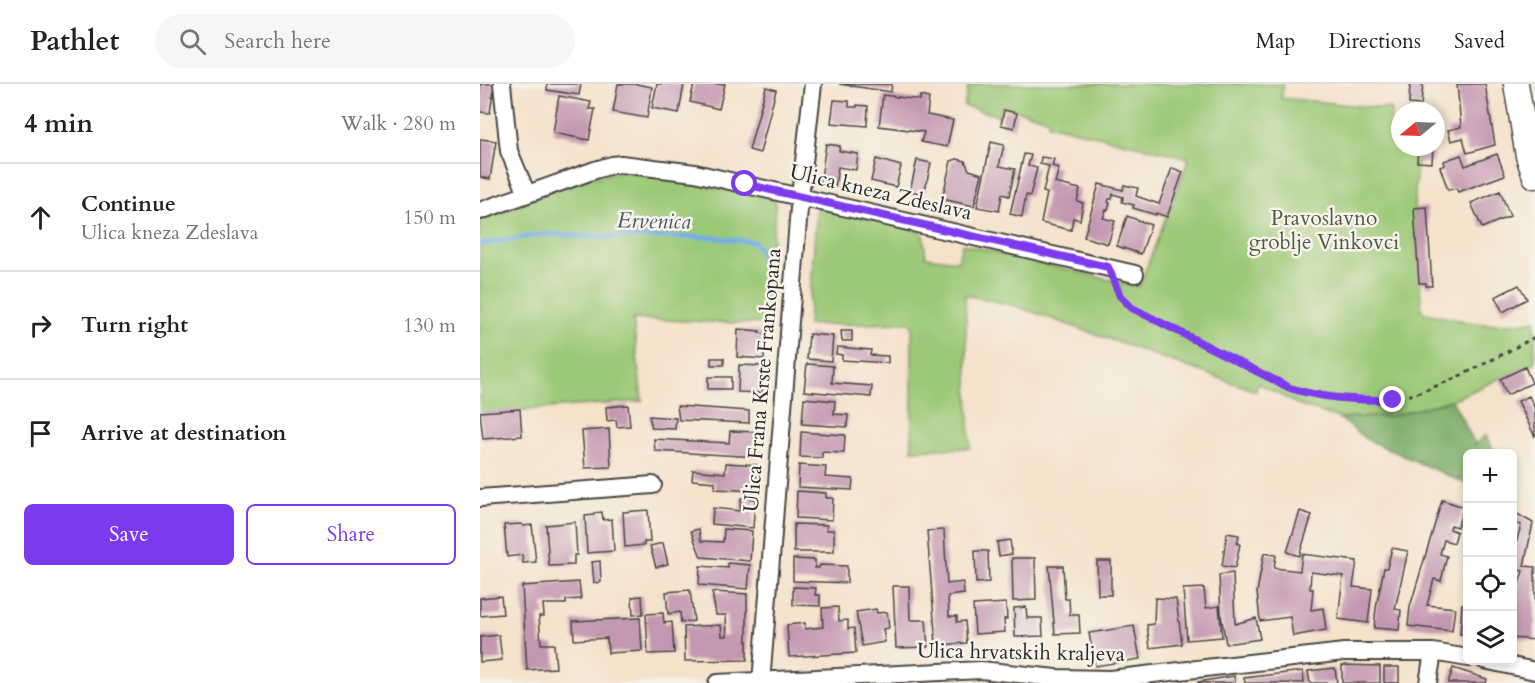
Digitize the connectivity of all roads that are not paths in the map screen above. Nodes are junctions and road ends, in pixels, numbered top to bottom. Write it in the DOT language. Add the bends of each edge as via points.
graph roads {
  1 [pos="501,84"];
  2 [pos="813,84"];
  3 [pos="1522,88"];
  4 [pos="1535,176"];
  5 [pos="527,194"];
  6 [pos="800,196"];
  7 [pos="480,211"];
  8 [pos="1135,273"];
  9 [pos="653,485"];
  10 [pos="480,498"];
  11 [pos="1433,652"];
  12 [pos="1463,657"];
  13 [pos="1507,665"];
  14 [pos="1535,671"];
  15 [pos="1110,681"];
  16 [pos="761,682"];
  17 [pos="717,683"];
  18 [pos="1428,683"];
  1 -- 5 [label="street" via="509,151"];
  2 -- 6 [label="street, Ulica Frana Krste Frankopana"];
  3 -- 4 [label="main road" via="1528,156"];
  5 -- 6 [label="street, Ulica kneza Zdeslava" via="621,164 694,173"];
  5 -- 7 [label="street, Ulica kneza Zdeslava"];
  6 -- 8 [label="street, Ulica kneza Zdeslava"];
  6 -- 16 [label="street, Ulica Frana Krste Frankopana"];
  9 -- 10 [label="street"];
  11 -- 12 [label="street, Ulica hrvatskih kraljeva"];
  11 -- 15 [label="street, Ulica hrvatskih kraljeva" via="1344,652"];
  11 -- 18 [label="street"];
  13 -- 14 [label="street"];
  15 -- 16 [label="street, Ulica hrvatskih kraljeva" via="981,670"];
  16 -- 17 [label="street, Ulica hrvatskih kraljeva"];
}
